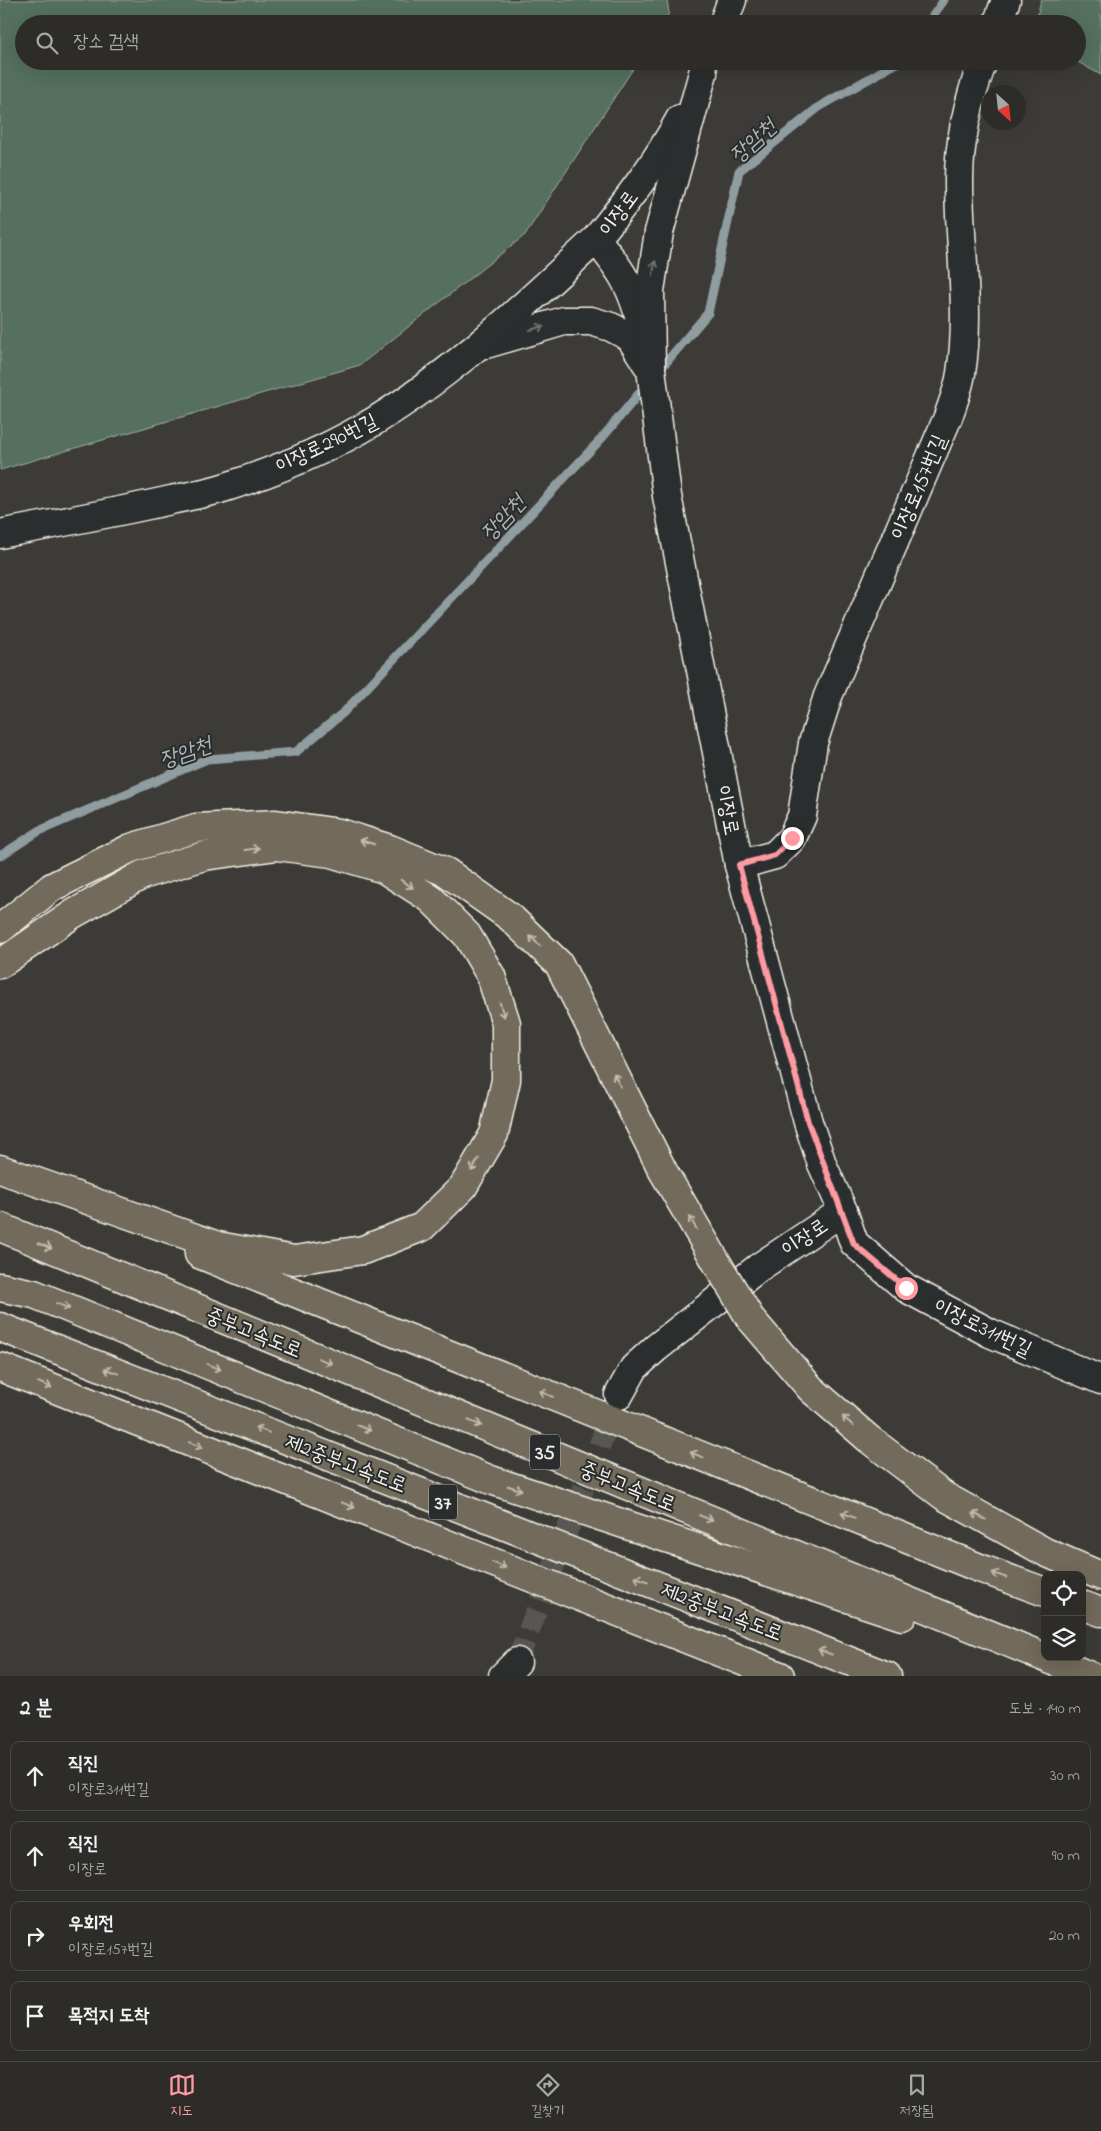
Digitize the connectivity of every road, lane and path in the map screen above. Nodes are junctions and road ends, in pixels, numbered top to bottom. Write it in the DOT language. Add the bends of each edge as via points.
graph roads {
  1 [pos="732,0"];
  2 [pos="1006,0"];
  3 [pos="726,15"];
  4 [pos="1000,15"];
  5 [pos="704,70"];
  6 [pos="705,70"];
  7 [pos="980,70"];
  8 [pos="596,239"];
  9 [pos="473,348"];
  10 [pos="651,369"];
  11 [pos="0,534"];
  12 [pos="739,865"];
  13 [pos="0,929"];
  14 [pos="0,964"];
  15 [pos="0,1169"];
  16 [pos="0,1175"];
  17 [pos="843,1211"];
  18 [pos="0,1227"];
  19 [pos="0,1287"];
  20 [pos="0,1327"];
  21 [pos="0,1368"];
  22 [pos="1101,1380"];
  23 [pos="619,1394"];
  24 [pos="1101,1576"];
  25 [pos="1041,1591"];
  26 [pos="1086,1606"];
  27 [pos="1101,1612"];
  28 [pos="780,1676"];
  29 [pos="886,1676"];
  30 [pos="1081,1676"];
  31 [pos="1090,1676"];
  1 -- 3 [label="street"];
  2 -- 4 [label="street"];
  5 -- 8 [label="street, 이장로" via="667,142 636,189"];
  10 -- 6 [label="street, one-way" via="650,291 660,232"];
  7 -- 12 [label="street, 이장로157번길" via="963,134 959,179 965,334 958,383 948,417 828,696 813,743 802,816 792,838 775,855"];
  8 -- 9 [label="street, 이장로290번길"];
  8 -- 10 [label="street, 이장로" via="621,269 637,305"];
  9 -- 10 [label="street, one-way" via="564,321 591,321 630,337"];
  9 -- 11 [label="street, 이장로290번길" via="419,392 369,424 295,461 224,488"];
  10 -- 12 [label="street, 이장로" via="668,496"];
  12 -- 17 [label="street, 이장로" via="808,1122"];
  24 -- 13 [label="highway, one-way, bridge" via="1045,1552 944,1496 870,1440 811,1389 750,1318 718,1265 663,1171 558,964 510,916 446,872 390,849 340,834 276,824 196,828 131,848 52,887"];
  14 -- 15 [label="highway, one-way" via="73,914 142,875 204,856 277,846 330,853 384,869 431,899 467,935 491,976 506,1023 506,1080 494,1134 463,1186 422,1227 363,1250 294,1260 218,1246"];
  25 -- 16 [label="highway, one-way"];
  17 -- 22 [label="street, 이장로311번길" via="854,1244 906,1288 990,1334"];
  17 -- 23 [label="street, 이장로" via="758,1268 656,1348 634,1368"];
  18 -- 31 [label="highway, 중부고속도로 / 35, one-way"];
  19 -- 30 [label="highway, one-way" via="34,1294 491,1480"];
  29 -- 20 [label="highway, 제2중부고속도로 / 37, one-way"];
  21 -- 28 [label="highway, 제2중부고속도로 / 37, one-way"];
  26 -- 27 [label="highway"];
}
